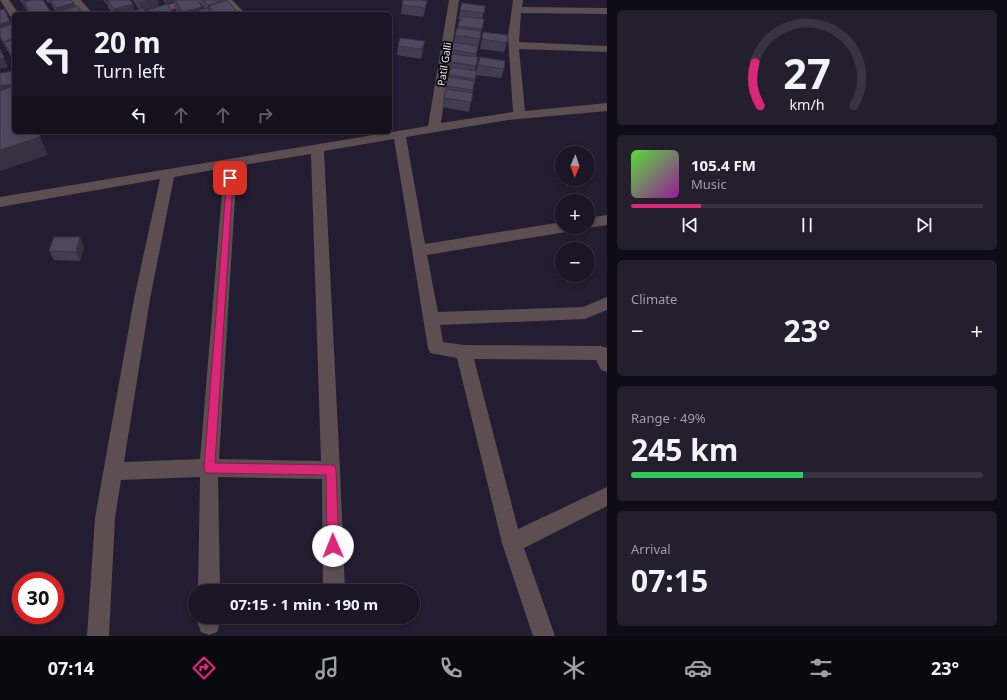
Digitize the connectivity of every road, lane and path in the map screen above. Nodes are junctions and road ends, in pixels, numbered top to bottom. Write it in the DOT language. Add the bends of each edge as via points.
graph roads {
  1 [pos="4,0"];
  2 [pos="76,0"];
  3 [pos="196,0"];
  4 [pos="226,0"];
  5 [pos="454,0"];
  6 [pos="517,5"];
  7 [pos="607,11"];
  8 [pos="13,12"];
  9 [pos="86,12"];
  10 [pos="153,12"];
  11 [pos="239,12"];
  12 [pos="514,45"];
  13 [pos="607,49"];
  14 [pos="607,107"];
  15 [pos="519,115"];
  16 [pos="434,128"];
  17 [pos="399,134"];
  18 [pos="317,148"];
  19 [pos="231,163"];
  20 [pos="168,174"];
  21 [pos="0,202"];
  22 [pos="607,220"];
  23 [pos="595,222"];
  24 [pos="555,229"];
  25 [pos="419,251"];
  26 [pos="607,303"];
  27 [pos="431,319"];
  28 [pos="464,352"];
  29 [pos="605,356"];
  30 [pos="209,468"];
  31 [pos="331,470"];
  32 [pos="113,471"];
  33 [pos="607,496"];
  34 [pos="512,543"];
  35 [pos="209,584"];
  36 [pos="334,584"];
  37 [pos="98,636"];
  38 [pos="544,636"];
  1 -- 8 [label="street"];
  2 -- 9 [label="street"];
  3 -- 10 [label="street"];
  4 -- 11 [label="street"];
  5 -- 16 [label="street, Patil Galli"];
  6 -- 7 [label="street"];
  6 -- 12 [label="street"];
  12 -- 13 [label="street"];
  12 -- 15 [label="street"];
  14 -- 15 [label="street"];
  15 -- 16 [label="street"];
  16 -- 17 [label="street"];
  17 -- 18 [label="street"];
  17 -- 25 [label="street"];
  18 -- 19 [label="street"];
  18 -- 31 [label="street"];
  19 -- 20 [label="street"];
  19 -- 30 [label="street"];
  20 -- 21 [label="street"];
  20 -- 32 [label="street" via="142,299"];
  22 -- 23 [label="street"];
  24 -- 25 [label="street"];
  25 -- 27 [label="street"];
  26 -- 27 [label="street" via="585,313"];
  27 -- 28 [label="street" via="436,348"];
  28 -- 29 [label="street"];
  28 -- 34 [label="street"];
  30 -- 31 [label="street"];
  30 -- 32 [label="street"];
  30 -- 35 [label="street"];
  31 -- 36 [label="street"];
  32 -- 37 [label="street" via="105,518"];
  33 -- 34 [label="street"];
  34 -- 38 [label="street"];
}
